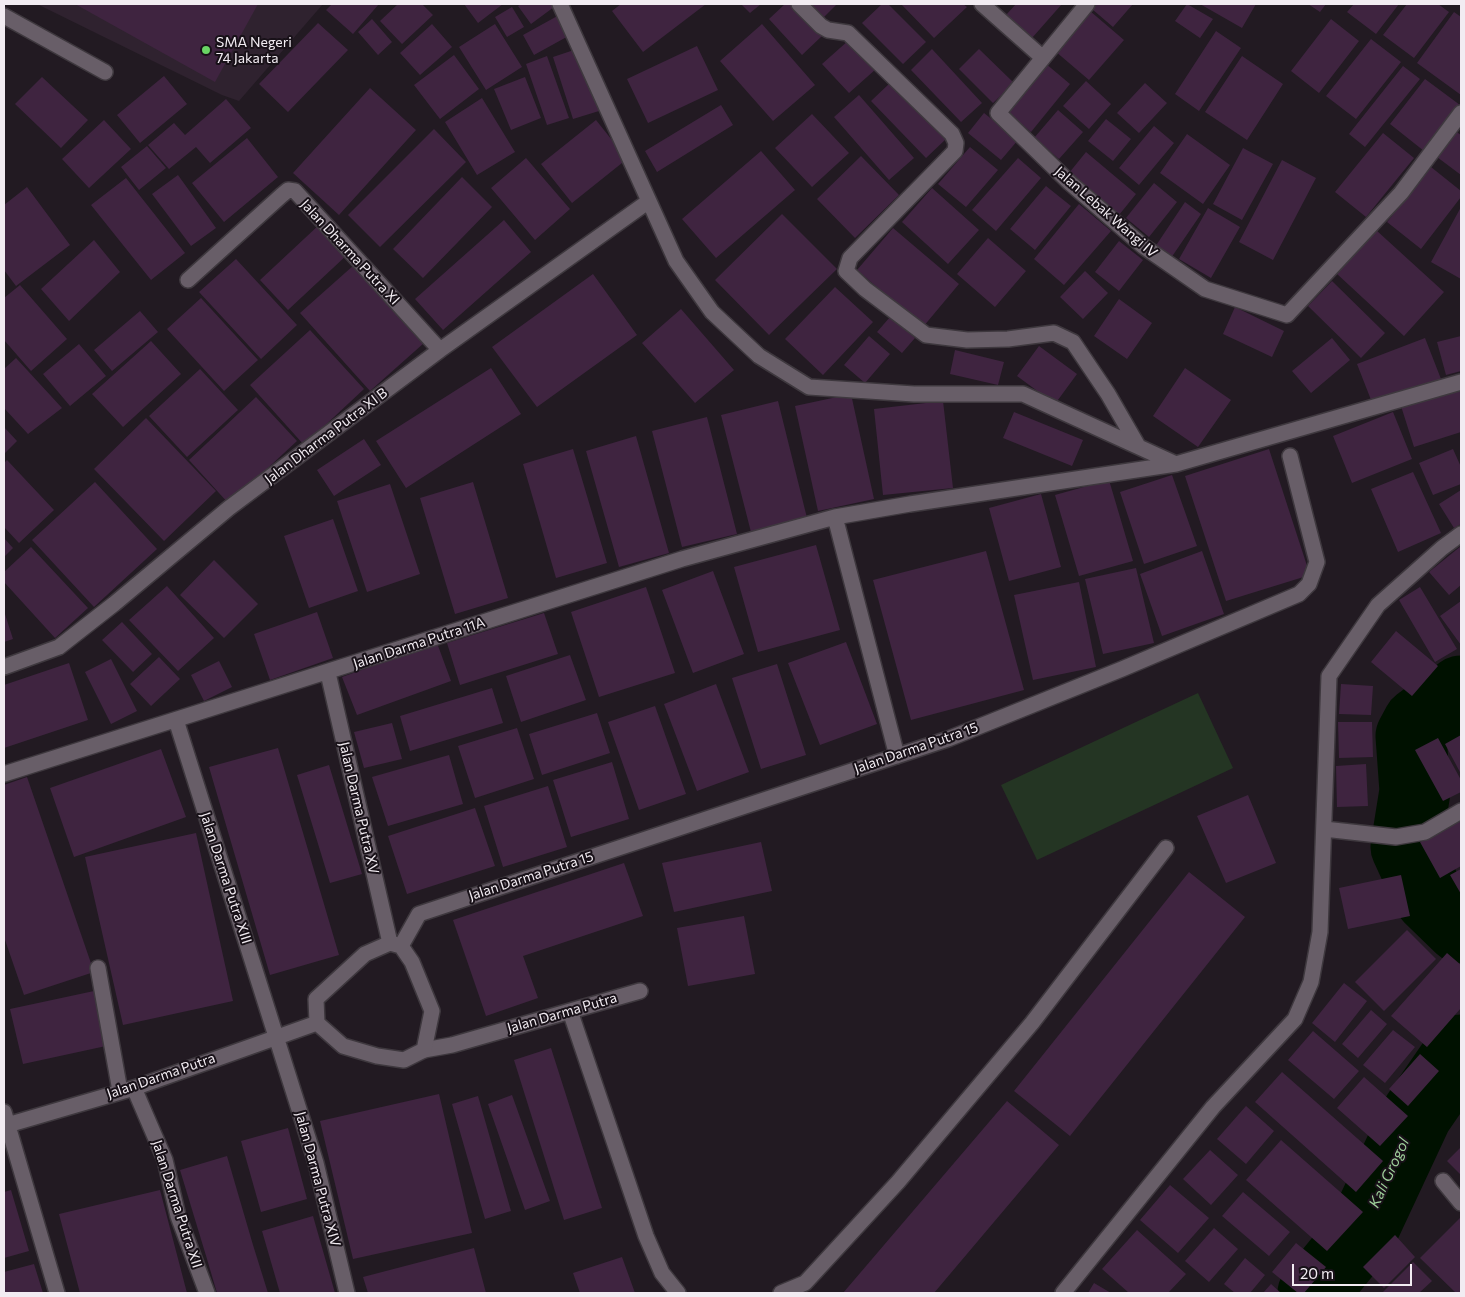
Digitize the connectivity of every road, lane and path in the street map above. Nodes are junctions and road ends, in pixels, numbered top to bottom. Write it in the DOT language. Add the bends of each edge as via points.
graph roads {
  1 [pos="560,4"];
  2 [pos="799,4"];
  3 [pos="982,4"];
  4 [pos="1086,4"];
  5 [pos="4,16"];
  6 [pos="1043,58"];
  7 [pos="105,72"];
  8 [pos="1461,112"];
  9 [pos="649,201"];
  10 [pos="188,280"];
  11 [pos="440,350"];
  12 [pos="1461,382"];
  13 [pos="1138,446"];
  14 [pos="1290,456"];
  15 [pos="1176,464"];
  16 [pos="835,517"];
  17 [pos="1461,534"];
  18 [pos="4,667"];
  19 [pos="328,673"];
  20 [pos="176,720"];
  21 [pos="896,756"];
  22 [pos="4,774"];
  23 [pos="1461,811"];
  24 [pos="1324,829"];
  25 [pos="1166,848"];
  26 [pos="396,944"];
  27 [pos="98,968"];
  28 [pos="640,991"];
  29 [pos="570,1011"];
  30 [pos="317,1023"];
  31 [pos="276,1036"];
  32 [pos="424,1050"];
  33 [pos="127,1090"];
  34 [pos="5,1121"];
  35 [pos="1443,1182"];
  36 [pos="1461,1203"];
  37 [pos="57,1293"];
  38 [pos="207,1293"];
  39 [pos="347,1293"];
  40 [pos="678,1293"];
  41 [pos="781,1293"];
  42 [pos="1063,1293"];
  1 -- 9 [label="street"];
  2 -- 13 [label="street" via="821,26 848,33 952,134 956,143 955,152 850,258 846,271 926,335 967,340 1054,333 1073,342"];
  3 -- 6 [label="street"];
  4 -- 6 [label="street"];
  5 -- 7 [label="street"];
  6 -- 8 [label="street, Jalan Lebak Wangi IV" via="998,113 1070,183 1143,246 1205,289 1287,315 1400,193"];
  9 -- 11 [label="street, Jalan Dharma Putra XI B"];
  9 -- 13 [label="street" via="676,261 712,312 759,356 809,387 914,394 1023,394"];
  10 -- 11 [label="street, Jalan Dharma Putra XI" via="288,190 295,191"];
  11 -- 18 [label="street, Jalan Dharma Putra XI B" via="229,508 59,646"];
  12 -- 15 [label="street, Jalan Darma Putra 11A"];
  13 -- 15 [label="street"];
  14 -- 21 [label="street, Jalan Darma Putra 15" via="1317,562 1309,584 1299,594 948,739"];
  15 -- 16 [label="street, Jalan Darma Putra 11A"];
  16 -- 19 [label="street, Jalan Darma Putra 11A" via="682,559"];
  16 -- 21 [label="street"];
  17 -- 24 [label="street" via="1378,605 1329,676"];
  19 -- 20 [label="street, Jalan Darma Putra 11A"];
  19 -- 26 [label="street, Jalan Darma Putra XV"];
  20 -- 22 [label="street, Jalan Darma Putra 11A"];
  20 -- 31 [label="street, Jalan Darma Putra XIII"];
  21 -- 26 [label="street, Jalan Darma Putra 15" via="419,914"];
  23 -- 24 [label="street" via="1425,832 1396,837"];
  24 -- 42 [label="street" via="1320,932 1311,982 1295,1019 1213,1107"];
  25 -- 41 [label="street" via="1032,1023 898,1182 805,1283"];
  26 -- 30 [label="street" via="365,954 316,999"];
  26 -- 32 [label="street" via="412,962 432,1011"];
  27 -- 33 [label="street, Jalan Darma Putra XII"];
  28 -- 29 [label="street, Jalan Darma Putra"];
  29 -- 32 [label="street, Jalan Darma Putra"];
  29 -- 40 [label="street" via="646,1236 662,1273"];
  30 -- 31 [label="street, Jalan Darma Putra"];
  30 -- 32 [label="street" via="343,1046 376,1056 404,1060"];
  31 -- 33 [label="street, Jalan Darma Putra"];
  31 -- 39 [label="street, Jalan Darma Putra XIV" via="316,1163"];
  33 -- 34 [label="street, Jalan Darma Putra"];
  33 -- 38 [label="street, Jalan Darma Putra XII" via="165,1160 178,1216"];
  34 -- 37 [label="street"];
  35 -- 36 [label="street"];
}
